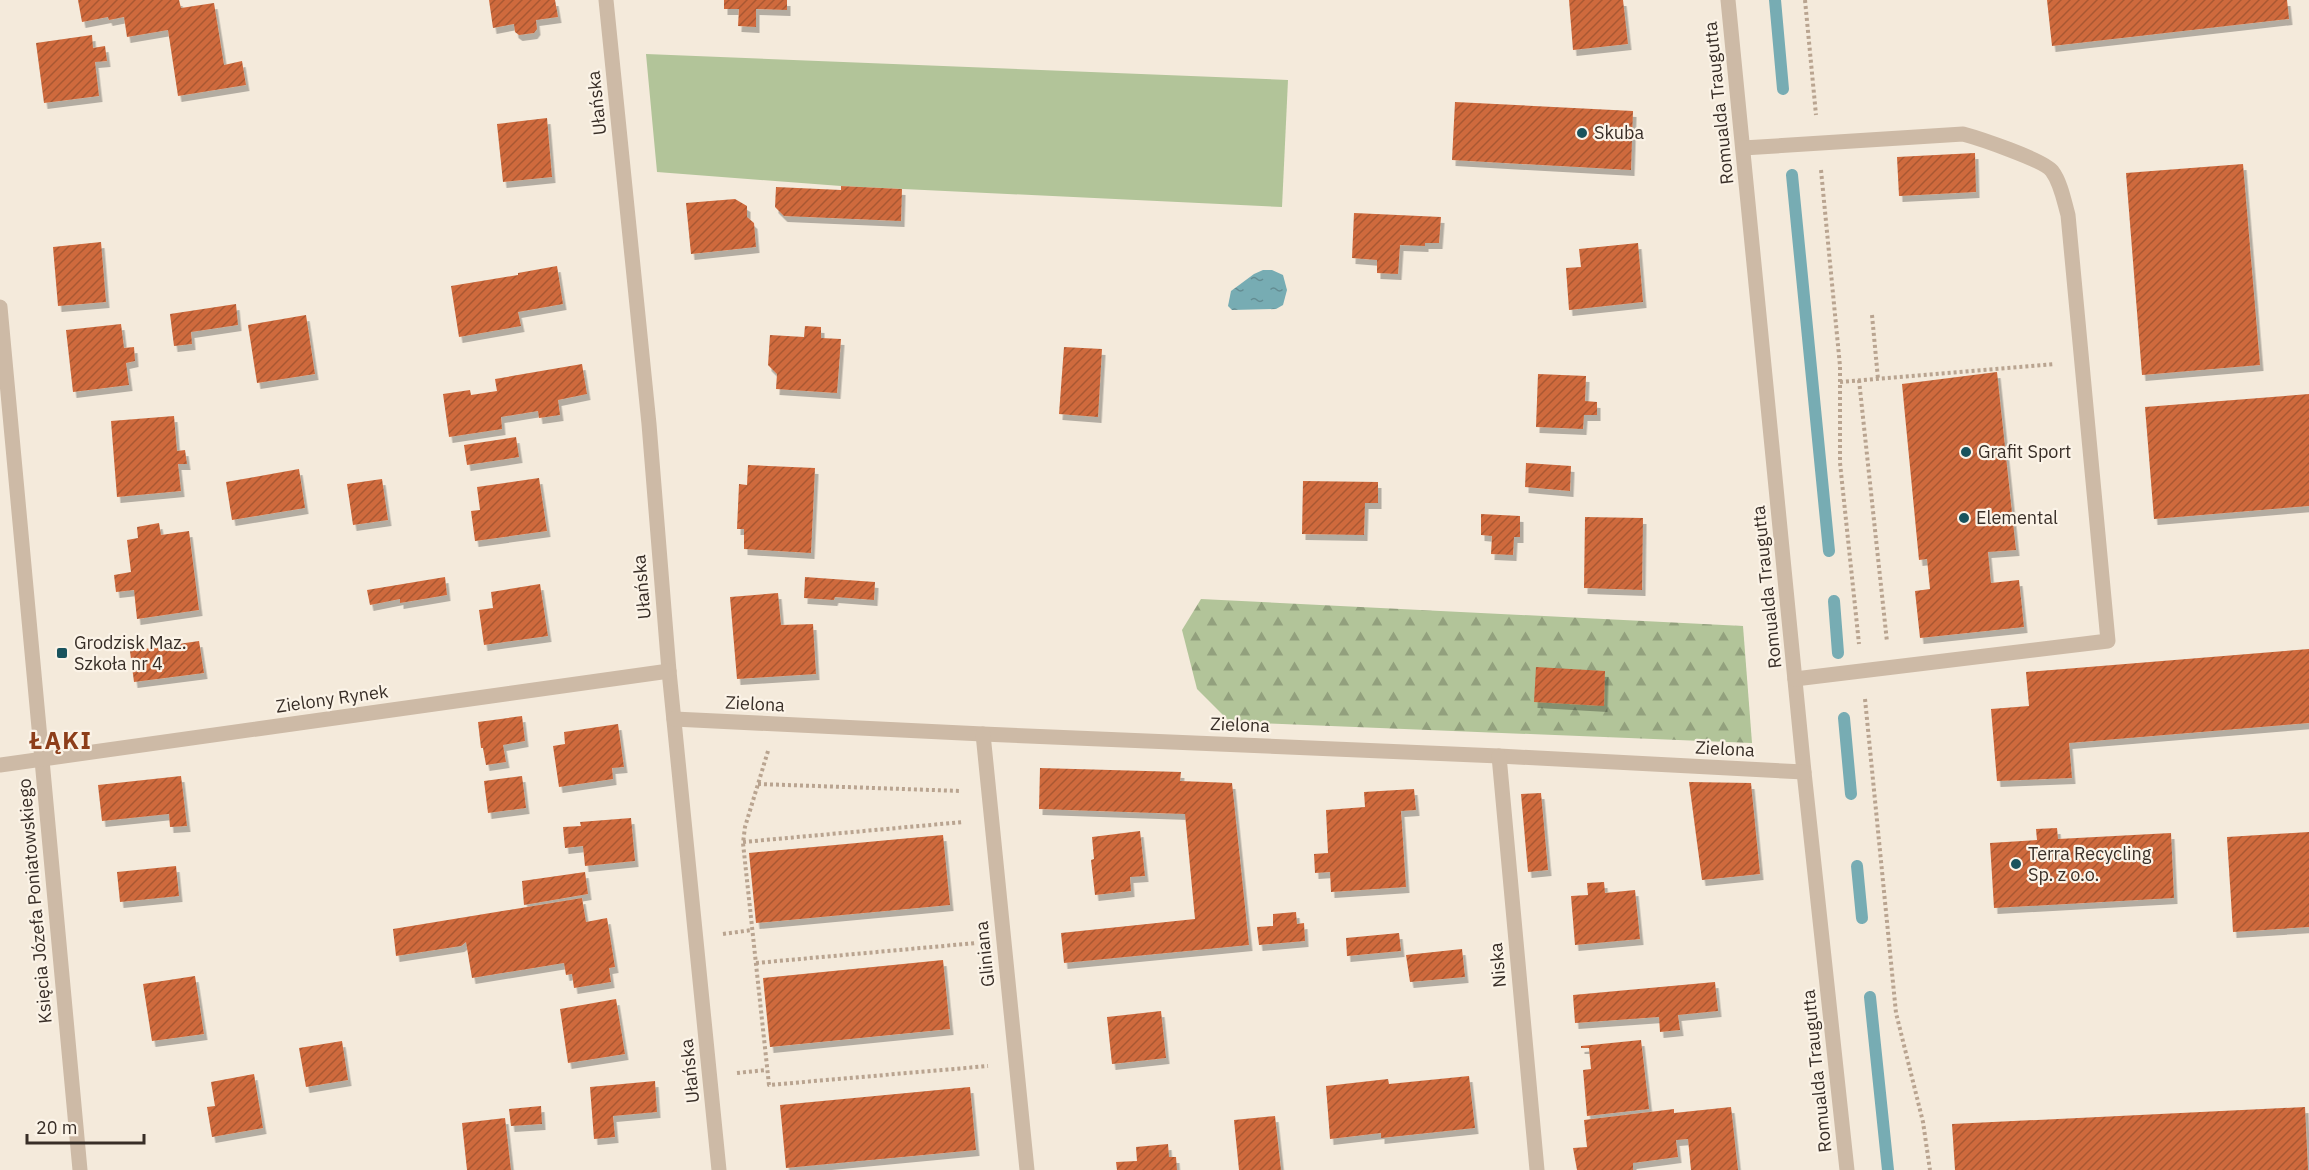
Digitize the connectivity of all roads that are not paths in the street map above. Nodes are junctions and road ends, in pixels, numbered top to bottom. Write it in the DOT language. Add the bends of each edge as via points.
graph roads {
  1 [pos="606,0"];
  2 [pos="1728,0"];
  3 [pos="1743,148"];
  4 [pos="0,307"];
  5 [pos="669,671"];
  6 [pos="1795,679"];
  7 [pos="674,718"];
  8 [pos="982,734"];
  9 [pos="1499,756"];
  10 [pos="41,759"];
  11 [pos="0,765"];
  12 [pos="1804,772"];
  13 [pos="80,1170"];
  14 [pos="719,1170"];
  15 [pos="1027,1170"];
  16 [pos="1537,1170"];
  17 [pos="1847,1170"];
  1 -- 5 [label="street, Ułańska" via="649,424"];
  2 -- 3 [label="street, Romualda Traugutta"];
  3 -- 6 [label="street, Romualda Traugutta"];
  3 -- 6 [label="street" via="1963,134 1985,139 2051,170 2068,215 2108,641"];
  4 -- 10 [label="street, Księcia Józefa Poniatowskiego"];
  5 -- 7 [label="street, Ułańska"];
  5 -- 10 [label="street, Zielony Rynek"];
  6 -- 12 [label="street, Romualda Traugutta"];
  7 -- 8 [label="street, Zielona"];
  7 -- 14 [label="street, Ułańska"];
  8 -- 9 [label="street, Zielona"];
  8 -- 15 [label="street, Gliniana"];
  9 -- 12 [label="street, Zielona"];
  9 -- 16 [label="street, Niska"];
  10 -- 11 [label="street, Zielony Rynek"];
  10 -- 13 [label="street, Księcia Józefa Poniatowskiego"];
  12 -- 17 [label="street, Romualda Traugutta"];
}
